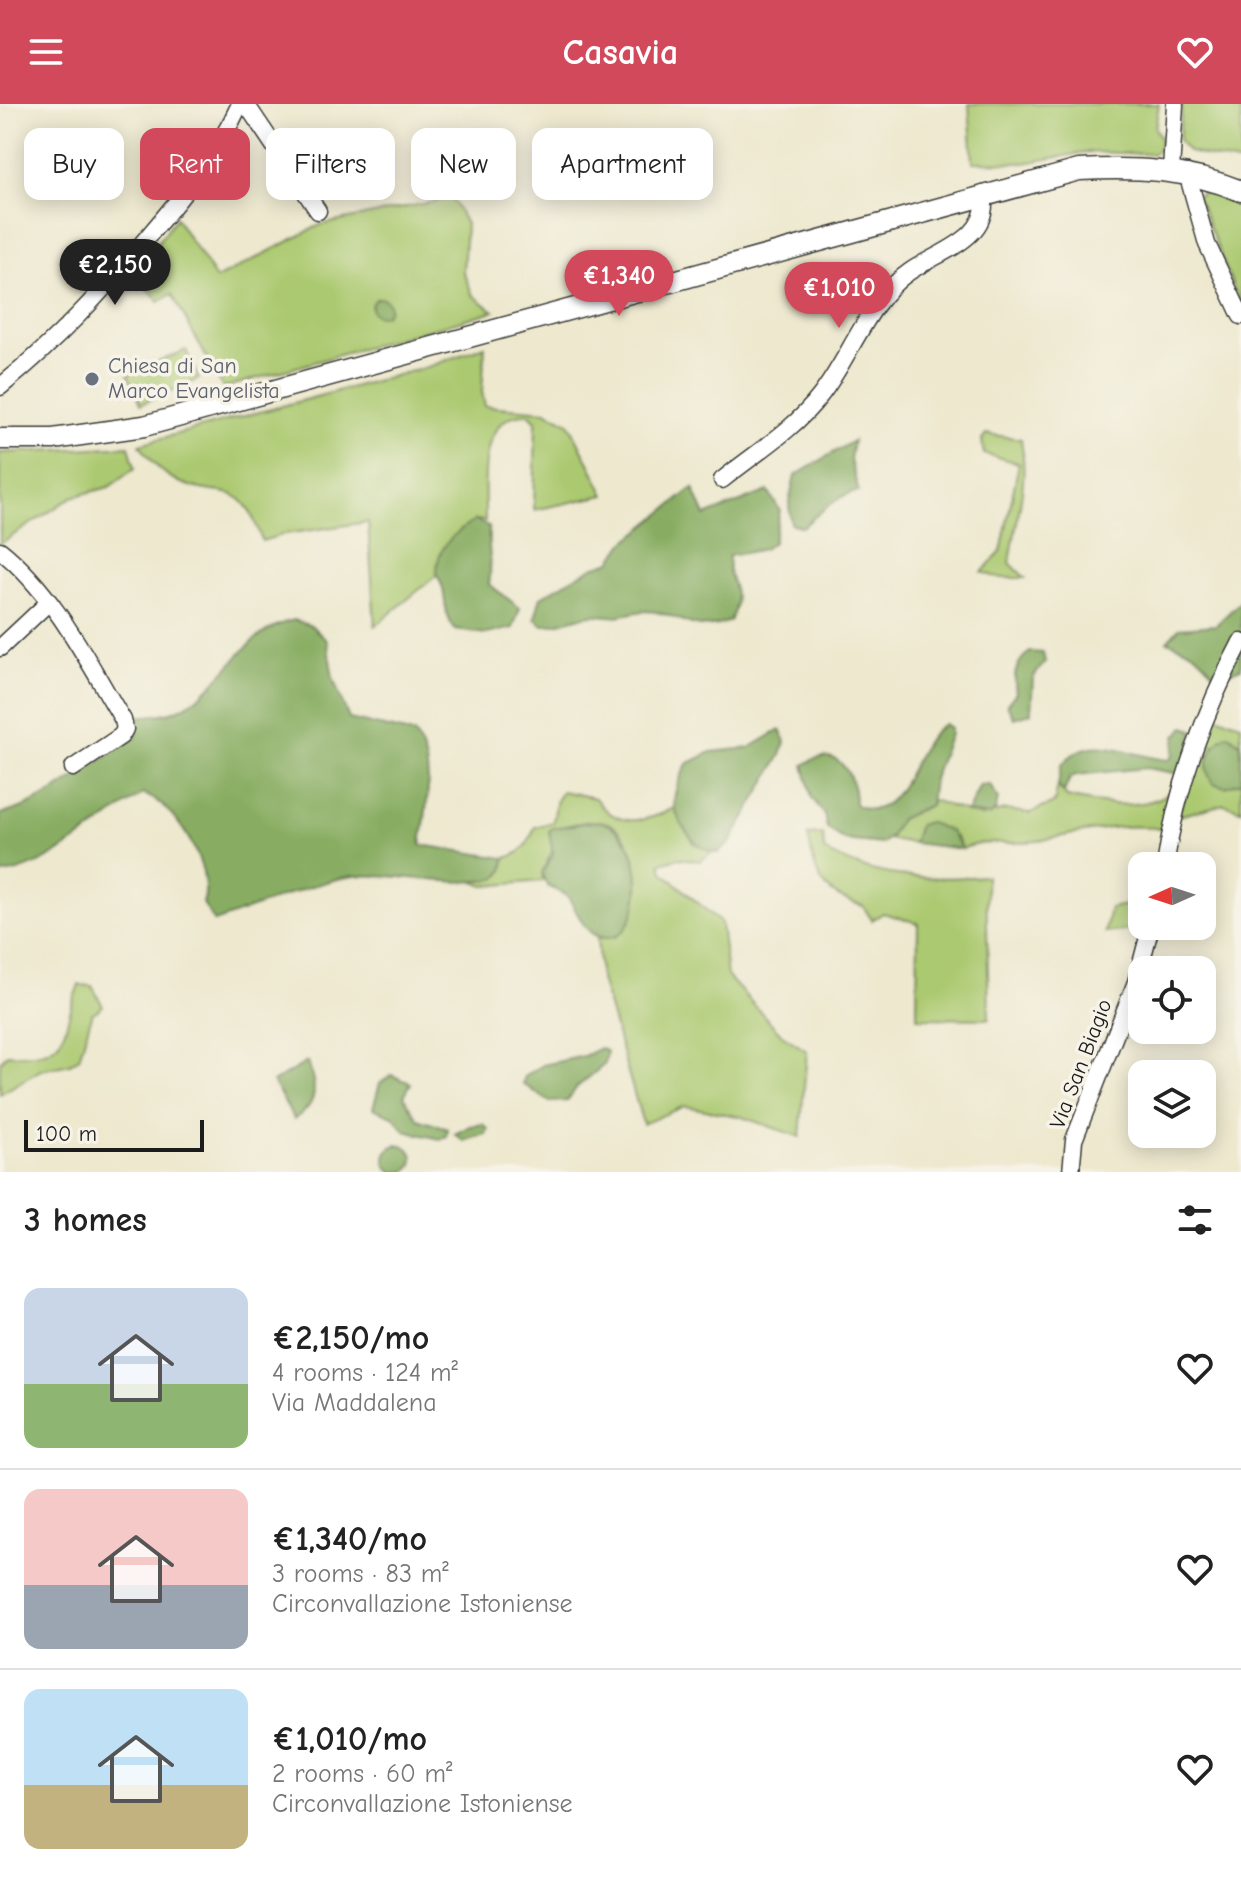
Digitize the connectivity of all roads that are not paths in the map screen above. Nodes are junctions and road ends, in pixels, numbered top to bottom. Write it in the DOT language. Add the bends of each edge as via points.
graph roads {
  1 [pos="243,104"];
  2 [pos="1175,104"];
  3 [pos="1179,172"];
  4 [pos="1241,191"];
  5 [pos="983,194"];
  6 [pos="318,211"];
  7 [pos="1241,316"];
  8 [pos="0,387"];
  9 [pos="1,438"];
  10 [pos="722,480"];
  11 [pos="0,550"];
  12 [pos="48,603"];
  13 [pos="1241,642"];
  14 [pos="0,648"];
  15 [pos="73,768"];
  16 [pos="1168,852"];
  17 [pos="1147,940"];
  18 [pos="1071,1172"];
  1 -- 6 [label="street"];
  1 -- 8 [label="street" via="204,169 105,288 51,346"];
  2 -- 3 [label="street"];
  3 -- 4 [label="main road"];
  3 -- 5 [label="main road" via="1079,170"];
  3 -- 7 [label="street"];
  5 -- 9 [label="main road" via="144,426 53,439"];
  5 -- 10 [label="street" via="985,214 979,224 952,249 892,286 821,396"];
  11 -- 12 [label="street" via="20,566"];
  12 -- 14 [label="street"];
  12 -- 15 [label="street" via="79,646 125,729"];
  13 -- 16 [label="street" via="1208,709"];
  17 -- 18 [label="street, Via San Biagio" via="1074,1140"];
}
